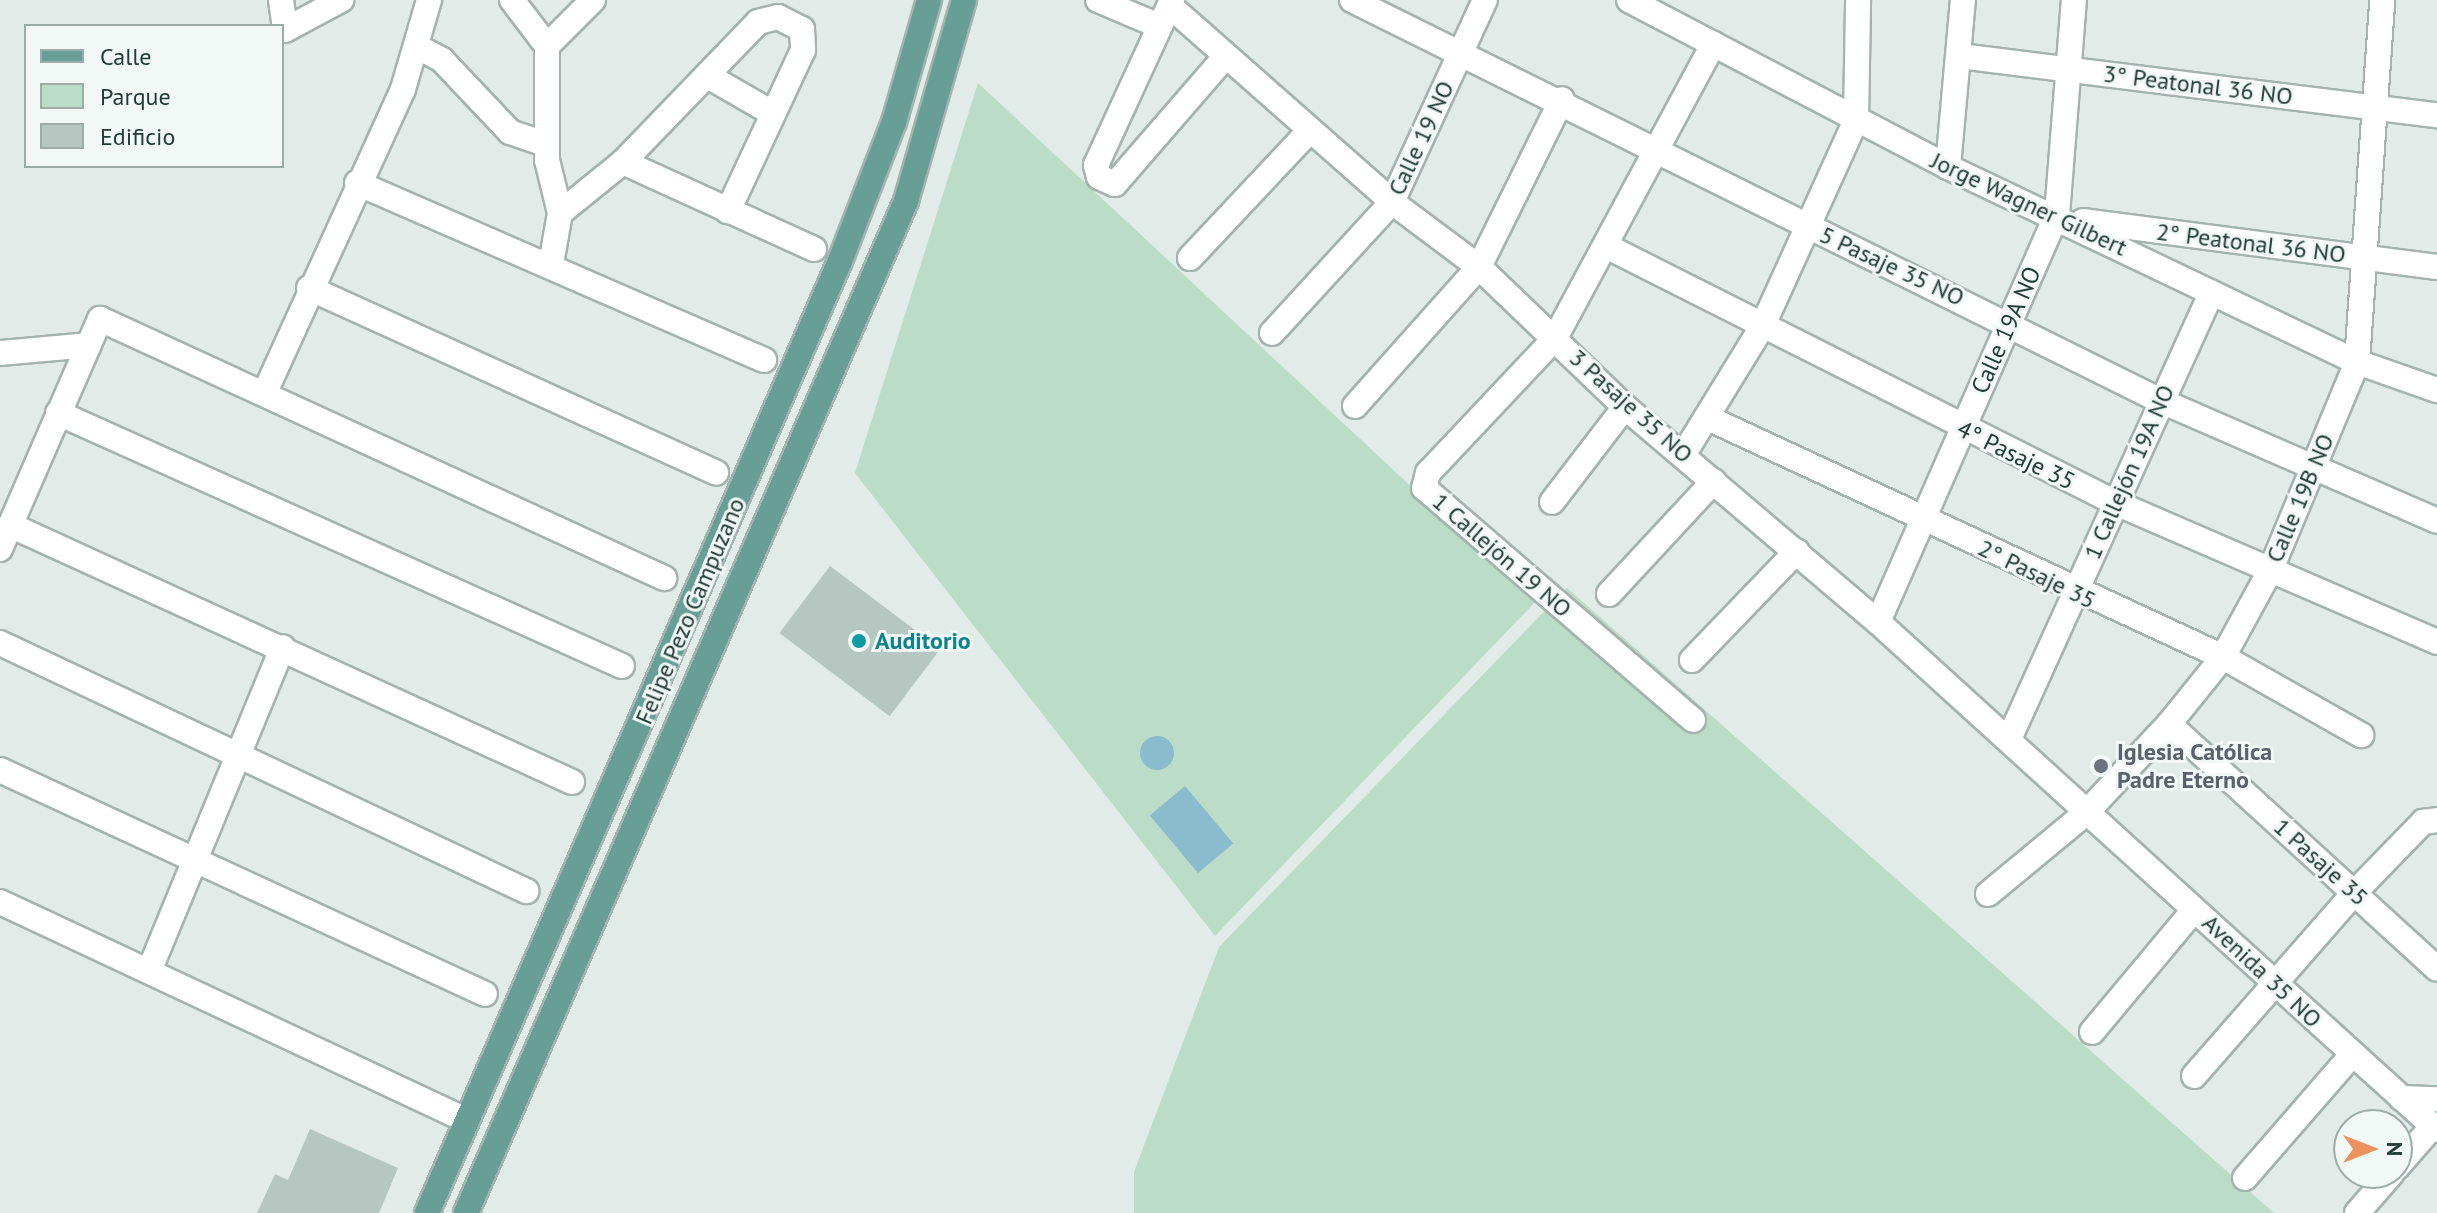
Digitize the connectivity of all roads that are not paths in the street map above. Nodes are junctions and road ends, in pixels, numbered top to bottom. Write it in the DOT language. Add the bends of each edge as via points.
graph roads {
  1 [pos="281,0"];
  2 [pos="341,0"];
  3 [pos="429,0"];
  4 [pos="512,0"];
  5 [pos="593,0"];
  6 [pos="929,0"];
  7 [pos="964,0"];
  8 [pos="1098,0"];
  9 [pos="1352,0"];
  10 [pos="1485,0"];
  11 [pos="1629,0"];
  12 [pos="1858,0"];
  13 [pos="1963,0"];
  14 [pos="2074,0"];
  15 [pos="2382,0"];
  16 [pos="1166,10"];
  17 [pos="1713,44"];
  18 [pos="416,46"];
  19 [pos="547,46"];
  20 [pos="1462,49"];
  21 [pos="1960,56"];
  22 [pos="1225,57"];
  23 [pos="2070,70"];
  24 [pos="708,76"];
  25 [pos="1562,99"];
  26 [pos="2376,106"];
  27 [pos="772,113"];
  28 [pos="2437,115"];
  29 [pos="1856,120"];
  30 [pos="1310,130"];
  31 [pos="547,145"];
  32 [pos="1656,145"];
  33 [pos="623,162"];
  34 [pos="1948,167"];
  35 [pos="357,183"];
  36 [pos="1392,202"];
  37 [pos="728,211"];
  38 [pos="560,213"];
  39 [pos="2061,217"];
  40 [pos="1807,227"];
  41 [pos="1606,246"];
  42 [pos="814,249"];
  43 [pos="2364,257"];
  44 [pos="1190,258"];
  45 [pos="551,264"];
  46 [pos="1479,267"];
  47 [pos="2437,267"];
  48 [pos="309,288"];
  49 [pos="2211,293"];
  50 [pos="2010,321"];
  51 [pos="1763,325"];
  52 [pos="1272,333"];
  53 [pos="1555,338"];
  54 [pos="89,345"];
  55 [pos="0,353"];
  56 [pos="764,360"];
  57 [pos="2357,362"];
  58 [pos="2437,390"];
  59 [pos="265,392"];
  60 [pos="2159,400"];
  61 [pos="1355,406"];
  62 [pos="1625,407"];
  63 [pos="58,413"];
  64 [pos="1708,418"];
  65 [pos="1962,429"];
  66 [pos="1685,452"];
  67 [pos="2313,470"];
  68 [pos="716,473"];
  69 [pos="1714,481"];
  70 [pos="1552,502"];
  71 [pos="2116,503"];
  72 [pos="1923,519"];
  73 [pos="2437,521"];
  74 [pos="10,525"];
  75 [pos="0,549"];
  76 [pos="1797,551"];
  77 [pos="2271,569"];
  78 [pos="664,578"];
  79 [pos="1609,594"];
  80 [pos="2074,594"];
  81 [pos="1878,622"];
  82 [pos="2437,642"];
  83 [pos="0,643"];
  84 [pos="283,647"];
  85 [pos="2223,657"];
  86 [pos="1692,660"];
  87 [pos="622,666"];
  88 [pos="1693,720"];
  89 [pos="2169,724"];
  90 [pos="2361,735"];
  91 [pos="2009,739"];
  92 [pos="238,756"];
  93 [pos="0,770"];
  94 [pos="572,782"];
  95 [pos="2086,813"];
  96 [pos="2437,820"];
  97 [pos="197,857"];
  98 [pos="526,891"];
  99 [pos="2355,892"];
  100 [pos="1988,894"];
  101 [pos="0,902"];
  102 [pos="2194,910"];
  103 [pos="150,969"];
  104 [pos="2437,969"];
  105 [pos="2278,984"];
  106 [pos="485,994"];
  107 [pos="2092,1032"];
  108 [pos="2352,1055"];
  109 [pos="2194,1076"];
  110 [pos="2401,1098"];
  111 [pos="2437,1099"];
  112 [pos="466,1120"];
  113 [pos="2435,1128"];
  114 [pos="2413,1151"];
  115 [pos="2245,1178"];
  116 [pos="2378,1189"];
  117 [pos="427,1213"];
  118 [pos="466,1213"];
  119 [pos="2357,1213"];
  1 -- 2 [label="street" via="285,30"];
  3 -- 18 [label="street"];
  4 -- 19 [label="street"];
  5 -- 19 [label="street"];
  6 -- 112 [label="main road, Felipe Pezo Campuzano" via="894,122 840,261"];
  7 -- 118 [label="main road, Felipe Pezo Campuzano" via="906,201"];
  8 -- 16 [label="street, 3 Pasaje 35 NO"];
  9 -- 20 [label="street, 5 Pasaje 35 NO"];
  10 -- 20 [label="street, Calle 19 NO"];
  11 -- 17 [label="street, Jorge Wagner Gilbert"];
  12 -- 29 [label="street"];
  13 -- 21 [label="street"];
  14 -- 23 [label="street"];
  15 -- 26 [label="street, Calle 19B NO"];
  16 -- 22 [label="street, 3 Pasaje 35 NO"];
  16 -- 22 [label="street" via="1096,165 1103,181 1115,184"];
  17 -- 29 [label="street, Jorge Wagner Gilbert"];
  17 -- 32 [label="street, 1 Callejón 19 NO"];
  18 -- 31 [label="street" via="442,60 510,132"];
  18 -- 35 [label="street"];
  19 -- 31 [label="street"];
  20 -- 25 [label="street, 5 Pasaje 35 NO"];
  20 -- 36 [label="street, Calle 19 NO"];
  21 -- 23 [label="street, 3° Peatonal 36 NO"];
  21 -- 34 [label="street"];
  22 -- 30 [label="street, 3 Pasaje 35 NO"];
  23 -- 26 [label="street, 3° Peatonal 36 NO"];
  23 -- 39 [label="street"];
  24 -- 27 [label="street"];
  24 -- 27 [label="street" via="767,17 802,29 803,50"];
  24 -- 33 [label="street"];
  25 -- 32 [label="street, 5 Pasaje 35 NO"];
  25 -- 46 [label="street"];
  26 -- 28 [label="street, 3° Peatonal 36 NO"];
  26 -- 43 [label="street, Calle 19B NO"];
  27 -- 37 [label="street"];
  29 -- 34 [label="street, Jorge Wagner Gilbert"];
  29 -- 40 [label="street"];
  30 -- 36 [label="street, 3 Pasaje 35 NO"];
  30 -- 44 [label="street"];
  31 -- 38 [label="street"];
  32 -- 40 [label="street, 5 Pasaje 35 NO"];
  32 -- 41 [label="street, 1 Callejón 19 NO"];
  33 -- 37 [label="street"];
  33 -- 38 [label="street"];
  34 -- 39 [label="street, Jorge Wagner Gilbert"];
  35 -- 45 [label="street"];
  35 -- 48 [label="street"];
  36 -- 46 [label="street, 3 Pasaje 35 NO"];
  36 -- 52 [label="street, Calle 19 NO"];
  37 -- 42 [label="street"];
  38 -- 45 [label="street"];
  39 -- 43 [label="street, 2° Peatonal 36 NO"];
  39 -- 49 [label="street, Jorge Wagner Gilbert"];
  39 -- 50 [label="street, Calle 19A NO"];
  40 -- 50 [label="street, 5 Pasaje 35 NO"];
  40 -- 51 [label="street"];
  41 -- 51 [label="street, 4° Pasaje 35"];
  41 -- 53 [label="street, 1 Callejón 19 NO"];
  43 -- 47 [label="street, 2° Peatonal 36 NO"];
  43 -- 57 [label="street, Calle 19B NO"];
  45 -- 56 [label="street"];
  46 -- 53 [label="street, 3 Pasaje 35 NO"];
  46 -- 61 [label="street"];
  48 -- 59 [label="street"];
  48 -- 68 [label="street"];
  49 -- 57 [label="street, Jorge Wagner Gilbert"];
  49 -- 60 [label="street, 1 Callejón 19A NO"];
  50 -- 60 [label="street, 5 Pasaje 35 NO"];
  50 -- 65 [label="street, Calle 19A NO"];
  51 -- 64 [label="street"];
  51 -- 65 [label="street, 4° Pasaje 35"];
  53 -- 62 [label="street, 3 Pasaje 35 NO"];
  53 -- 88 [label="street, 1 Callejón 19 NO" via="1428,473 1424,488"];
  54 -- 55 [label="street"];
  54 -- 59 [label="street" via="100,319"];
  54 -- 63 [label="street"];
  57 -- 58 [label="street, Jorge Wagner Gilbert"];
  57 -- 67 [label="street, Calle 19B NO"];
  59 -- 78 [label="street"];
  60 -- 67 [label="street, 5 Pasaje 35 NO"];
  60 -- 71 [label="street, 1 Callejón 19A NO"];
  62 -- 66 [label="street, 3 Pasaje 35 NO"];
  62 -- 70 [label="street"];
  63 -- 74 [label="street"];
  63 -- 87 [label="street"];
  64 -- 66 [label="street"];
  64 -- 72 [label="street, 2° Pasaje 35"];
  65 -- 71 [label="street, 4° Pasaje 35"];
  65 -- 72 [label="street, Calle 19A NO"];
  66 -- 69 [label="street, 3 Pasaje 35 NO"];
  67 -- 73 [label="street, 5 Pasaje 35 NO"];
  67 -- 77 [label="street, Calle 19B NO"];
  69 -- 76 [label="street, 3 Pasaje 35 NO"];
  69 -- 79 [label="street"];
  71 -- 77 [label="street, 4° Pasaje 35"];
  71 -- 80 [label="street, 1 Callejón 19A NO"];
  72 -- 80 [label="street, 2° Pasaje 35"];
  72 -- 81 [label="street, Calle 19A NO"];
  74 -- 75 [label="street"];
  74 -- 84 [label="street"];
  76 -- 81 [label="street, 3 Pasaje 35 NO"];
  76 -- 86 [label="street"];
  77 -- 82 [label="street, 4° Pasaje 35"];
  77 -- 85 [label="street, Calle 19B NO"];
  80 -- 85 [label="street, 2° Pasaje 35"];
  80 -- 91 [label="street, 1 Callejón 19A NO"];
  81 -- 91 [label="street, 3 Pasaje 35 NO"];
  83 -- 92 [label="street"];
  84 -- 92 [label="street"];
  84 -- 94 [label="street"];
  85 -- 89 [label="street, Calle 19B NO"];
  85 -- 90 [label="street, 2° Pasaje 35"];
  89 -- 95 [label="street, Calle 19B NO"];
  89 -- 99 [label="street, 1 Pasaje 35"];
  91 -- 95 [label="street, 3 Pasaje 35 NO"];
  92 -- 97 [label="street"];
  92 -- 98 [label="street"];
  93 -- 97 [label="street"];
  95 -- 100 [label="street, Calle 19B NO"];
  95 -- 102 [label="street, Avenida 35 NO"];
  96 -- 99 [label="street" via="2423,822"];
  97 -- 103 [label="street"];
  97 -- 106 [label="street"];
  99 -- 104 [label="street, 1 Pasaje 35"];
  99 -- 105 [label="street"];
  101 -- 103 [label="street"];
  102 -- 105 [label="street, Avenida 35 NO"];
  102 -- 107 [label="street"];
  103 -- 112 [label="street"];
  105 -- 108 [label="street, Avenida 35 NO"];
  105 -- 109 [label="street"];
  108 -- 110 [label="street, Avenida 35 NO"];
  108 -- 115 [label="street"];
  110 -- 111 [label="street"];
  110 -- 113 [label="street, Avenida 35 NO"];
  112 -- 117 [label="main road, Felipe Pezo Campuzano"];
  113 -- 114 [label="street"];
  116 -- 119 [label="street"];
}
